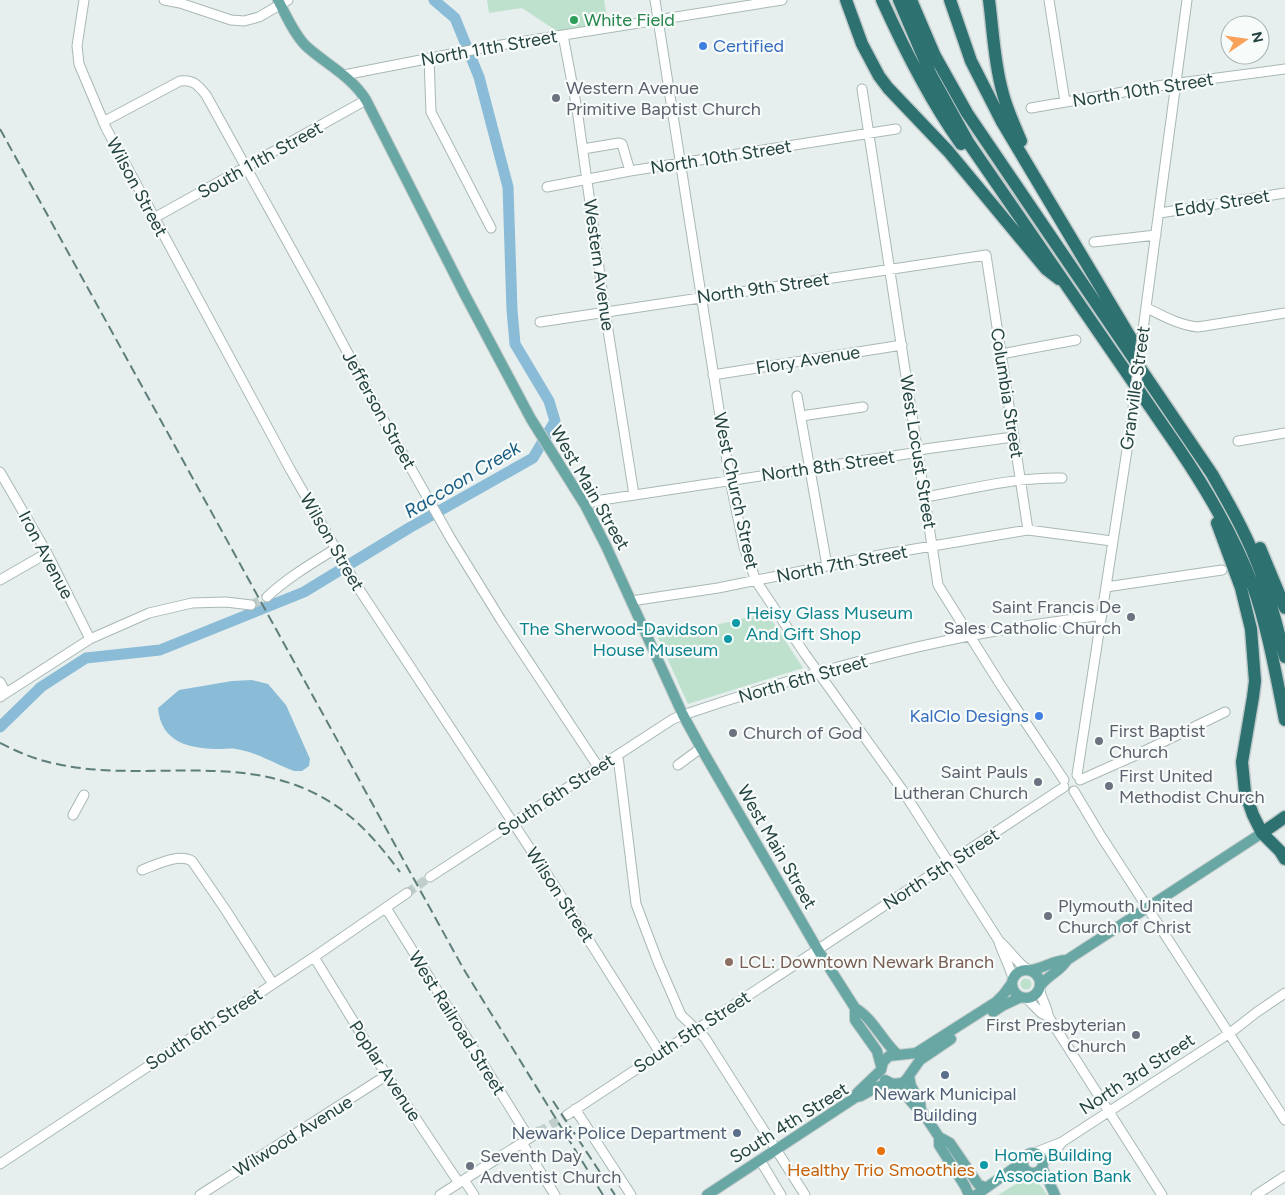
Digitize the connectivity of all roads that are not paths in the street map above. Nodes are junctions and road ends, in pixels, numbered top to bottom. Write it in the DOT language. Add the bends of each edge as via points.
graph roads {
  1 [pos="84,0"];
  2 [pos="164,0"];
  3 [pos="655,0"];
  4 [pos="782,0"];
  5 [pos="846,0"];
  6 [pos="950,0"];
  7 [pos="989,0"];
  8 [pos="1049,0"];
  9 [pos="1187,0"];
  10 [pos="282,1"];
  11 [pos="883,2"];
  12 [pos="906,3"];
  13 [pos="658,20"];
  14 [pos="563,35"];
  15 [pos="429,58"];
  16 [pos="1285,69"];
  17 [pos="344,74"];
  18 [pos="1176,83"];
  19 [pos="862,89"];
  20 [pos="366,100"];
  21 [pos="1065,102"];
  22 [pos="1031,108"];
  23 [pos="103,122"];
  24 [pos="896,129"];
  25 [pos="868,134"];
  26 [pos="583,150"];
  27 [pos="1022,156"];
  28 [pos="680,164"];
  29 [pos="245,167"];
  30 [pos="630,171"];
  31 [pos="988,171"];
  32 [pos="588,179"];
  33 [pos="547,187"];
  34 [pos="1285,193"];
  35 [pos="1160,213"];
  36 [pos="154,218"];
  37 [pos="491,228"];
  38 [pos="1156,235"];
  39 [pos="1094,242"];
  40 [pos="986,255"];
  41 [pos="890,268"];
  42 [pos="1067,284"];
  43 [pos="702,297"];
  44 [pos="1147,308"];
  45 [pos="605,311"];
  46 [pos="1285,313"];
  47 [pos="540,322"];
  48 [pos="1076,340"];
  49 [pos="902,345"];
  50 [pos="1001,354"];
  51 [pos="1142,370"];
  52 [pos="713,375"];
  53 [pos="797,396"];
  54 [pos="863,407"];
  55 [pos="801,416"];
  56 [pos="1285,433"];
  57 [pos="1013,436"];
  58 [pos="1238,441"];
  59 [pos="918,452"];
  60 [pos="810,468"];
  61 [pos="0,472"];
  62 [pos="1212,474"];
  63 [pos="1062,478"];
  64 [pos="730,480"];
  65 [pos="1020,481"];
  66 [pos="634,495"];
  67 [pos="926,497"];
  68 [pos="1211,499"];
  69 [pos="585,504"];
  70 [pos="1028,530"];
  71 [pos="1112,541"];
  72 [pos="933,546"];
  73 [pos="337,553"];
  74 [pos="47,554"];
  75 [pos="827,566"];
  76 [pos="1222,570"];
  77 [pos="0,580"];
  78 [pos="756,581"];
  79 [pos="1106,587"];
  80 [pos="267,598"];
  81 [pos="631,601"];
  82 [pos="250,605"];
  83 [pos="1285,608"];
  84 [pos="1101,615"];
  85 [pos="969,636"];
  86 [pos="90,638"];
  87 [pos="1285,657"];
  88 [pos="818,672"];
  89 [pos="0,682"];
  90 [pos="3,695"];
  91 [pos="1225,712"];
  92 [pos="683,715"];
  93 [pos="1285,720"];
  94 [pos="701,748"];
  95 [pos="618,756"];
  96 [pos="678,765"];
  97 [pos="599,768"];
  98 [pos="1078,778"];
  99 [pos="1064,784"];
  100 [pos="1074,791"];
  101 [pos="84,795"];
  102 [pos="73,815"];
  103 [pos="1284,818"];
  104 [pos="513,823"];
  105 [pos="1262,833"];
  106 [pos="1285,859"];
  107 [pos="949,863"];
  108 [pos="142,870"];
  109 [pos="430,877"];
  110 [pos="407,893"];
  111 [pos="1148,907"];
  112 [pos="386,908"];
  113 [pos="999,941"];
  114 [pos="818,950"];
  115 [pos="314,957"];
  116 [pos="1067,960"];
  117 [pos="1029,970"];
  118 [pos="1012,981"];
  119 [pos="273,984"];
  120 [pos="1040,987"];
  121 [pos="1285,994"];
  122 [pos="1023,998"];
  123 [pos="855,1008"];
  124 [pos="1048,1016"];
  125 [pos="695,1030"];
  126 [pos="1230,1033"];
  127 [pos="660,1053"];
  128 [pos="899,1055"];
  129 [pos="881,1068"];
  130 [pos="387,1075"];
  131 [pos="910,1075"];
  132 [pos="891,1083"];
  133 [pos="856,1096"];
  134 [pos="575,1109"];
  135 [pos="921,1110"];
  136 [pos="1109,1112"];
  137 [pos="567,1115"];
  138 [pos="1285,1120"];
  139 [pos="538,1132"];
  140 [pos="939,1137"];
  141 [pos="525,1140"];
  142 [pos="1062,1142"];
  143 [pos="776,1149"];
  144 [pos="1034,1153"];
  145 [pos="760,1160"];
  146 [pos="1024,1161"];
  147 [pos="0,1164"];
  148 [pos="1043,1165"];
  149 [pos="1032,1172"];
  150 [pos="1285,1176"];
  151 [pos="462,1182"];
  152 [pos="987,1191"];
  153 [pos="206,1193"];
  154 [pos="1054,1194"];
  155 [pos="440,1195"];
  156 [pos="474,1195"];
  157 [pos="555,1195"];
  158 [pos="631,1195"];
  159 [pos="707,1195"];
  160 [pos="781,1195"];
  161 [pos="805,1195"];
  162 [pos="969,1195"];
  163 [pos="976,1195"];
  164 [pos="1162,1195"];
  165 [pos="1256,1195"];
  1 -- 23 [label="street, Wilson Street" via="77,54"];
  2 -- 10 [label="street" via="238,21 259,17"];
  3 -- 13 [label="street, West Church Street"];
  4 -- 13 [label="street, North 11th Street"];
  5 -- 42 [label="highway" via="862,44 888,88 948,151 1046,270"];
  6 -- 27 [label="highway" via="971,61"];
  7 -- 27 [label="highway" via="997,68 1006,105 1022,143"];
  8 -- 21 [label="street"];
  9 -- 18 [label="street, Granville Street"];
  10 -- 17 [label="main road, West Main Street" via="306,46"];
  11 -- 31 [label="highway" via="914,69 949,127 966,151"];
  12 -- 31 [label="highway" via="930,76"];
  12 -- 51 [label="highway" via="967,113"];
  13 -- 14 [label="street, North 11th Street"];
  13 -- 28 [label="street, West Church Street"];
  14 -- 15 [label="street, North 11th Street"];
  14 -- 26 [label="street, Western Avenue"];
  15 -- 17 [label="street, North 11th Street"];
  15 -- 37 [label="street" via="432,112"];
  16 -- 18 [label="street, North 10th Street"];
  17 -- 20 [label="main road, West Main Street"];
  18 -- 21 [label="street, North 10th Street"];
  18 -- 35 [label="street, Granville Street"];
  19 -- 25 [label="street, West Locust Street"];
  20 -- 29 [label="street, South 11th Street"];
  20 -- 69 [label="main road, West Main Street" via="531,419"];
  21 -- 22 [label="street, North 10th Street"];
  23 -- 29 [label="street, Jefferson Street" via="180,81 190,80 206,95"];
  23 -- 36 [label="street, Wilson Street"];
  24 -- 25 [label="street, North 10th Street"];
  25 -- 28 [label="street, North 10th Street"];
  25 -- 41 [label="street, West Locust Street"];
  26 -- 30 [label="street" via="619,142"];
  26 -- 32 [label="street, Western Avenue"];
  27 -- 51 [label="highway" via="1136,347"];
  28 -- 30 [label="street, North 10th Street"];
  28 -- 43 [label="street, West Church Street"];
  29 -- 36 [label="street, South 11th Street"];
  29 -- 97 [label="street, Jefferson Street" via="451,539"];
  30 -- 32 [label="street, North 10th Street"];
  31 -- 42 [label="highway"];
  32 -- 33 [label="street, North 10th Street"];
  32 -- 45 [label="street, Western Avenue"];
  34 -- 35 [label="street, Eddy Street"];
  35 -- 38 [label="street, Granville Street"];
  36 -- 73 [label="street, Wilson Street"];
  38 -- 39 [label="street"];
  38 -- 44 [label="street, Granville Street"];
  40 -- 41 [label="street, North 9th Street"];
  40 -- 50 [label="street, Columbia Street"];
  41 -- 43 [label="street, North 9th Street"];
  41 -- 49 [label="street, West Locust Street"];
  42 -- 68 [label="highway"];
  43 -- 45 [label="street, North 9th Street"];
  43 -- 52 [label="street, West Church Street"];
  44 -- 46 [label="street" via="1169,319 1198,327"];
  44 -- 71 [label="street, Granville Street, bridge"];
  45 -- 47 [label="street, North 9th Street"];
  45 -- 66 [label="street, Western Avenue"];
  48 -- 50 [label="street"];
  49 -- 52 [label="street, Flory Avenue"];
  49 -- 59 [label="street, West Locust Street"];
  50 -- 57 [label="street, Columbia Street"];
  51 -- 62 [label="highway"];
  52 -- 64 [label="street, West Church Street"];
  53 -- 55 [label="street"];
  54 -- 55 [label="street"];
  55 -- 60 [label="street"];
  56 -- 58 [label="street"];
  57 -- 59 [label="street, North 8th Street"];
  57 -- 65 [label="street, Columbia Street"];
  59 -- 60 [label="street, North 8th Street"];
  59 -- 67 [label="street, West Locust Street"];
  60 -- 64 [label="street, North 8th Street"];
  60 -- 75 [label="street"];
  61 -- 74 [label="street, Iron Avenue"];
  62 -- 83 [label="highway" via="1226,486 1254,535"];
  62 -- 87 [label="highway" via="1256,561"];
  63 -- 65 [label="street"];
  64 -- 66 [label="street, North 8th Street"];
  64 -- 78 [label="street, West Church Street" via="744,546"];
  65 -- 67 [label="street"];
  65 -- 70 [label="street, Columbia Street"];
  66 -- 69 [label="street, North 8th Street"];
  67 -- 72 [label="street, West Locust Street"];
  68 -- 93 [label="highway" via="1253,587"];
  68 -- 105 [label="highway" via="1251,629 1255,681 1242,777"];
  69 -- 81 [label="main road, West Main Street"];
  70 -- 71 [label="street, North 7th Street"];
  70 -- 72 [label="street, North 7th Street"];
  71 -- 79 [label="street, Granville Street"];
  72 -- 75 [label="street, North 7th Street"];
  72 -- 85 [label="street, West Locust Street" via="938,585"];
  73 -- 80 [label="street" via="306,566"];
  73 -- 104 [label="street, Wilson Street"];
  74 -- 77 [label="street"];
  74 -- 86 [label="street, Iron Avenue"];
  75 -- 78 [label="street, North 7th Street"];
  76 -- 79 [label="street"];
  78 -- 81 [label="street, North 7th Street"];
  78 -- 88 [label="street, West Church Street"];
  79 -- 84 [label="street, Granville Street"];
  81 -- 92 [label="main road, West Main Street"];
  82 -- 86 [label="street" via="212,601 180,605 149,613"];
  84 -- 85 [label="street, North 6th Street"];
  84 -- 98 [label="street, Granville Street"];
  85 -- 88 [label="street, North 6th Street"];
  85 -- 99 [label="street, West Locust Street"];
  86 -- 90 [label="street"];
  88 -- 92 [label="street, North 6th Street"];
  88 -- 107 [label="street, West Church Street"];
  89 -- 90 [label="street"];
  91 -- 98 [label="street" via="1134,756"];
  92 -- 94 [label="main road, West Main Street"];
  92 -- 95 [label="street, South 6th Street"];
  94 -- 96 [label="street"];
  94 -- 114 [label="main road, West Main Street"];
  95 -- 97 [label="street, South 6th Street"];
  95 -- 125 [label="street" via="636,904 681,1015"];
  97 -- 104 [label="street, South 6th Street"];
  98 -- 99 [label="street" via="1072,775"];
  98 -- 100 [label="street" via="1080,787"];
  99 -- 100 [label="street" via="1068,792"];
  99 -- 107 [label="street, North 5th Street"];
  100 -- 111 [label="street"];
  101 -- 102 [label="street"];
  103 -- 105 [label="highway"];
  104 -- 109 [label="street, South 6th Street"];
  104 -- 127 [label="street, Wilson Street"];
  105 -- 106 [label="highway"];
  105 -- 111 [label="main road"];
  107 -- 113 [label="street, West Church Street"];
  107 -- 114 [label="street, North 5th Street"];
  108 -- 119 [label="street" via="176,859 185,858 192,862"];
  110 -- 112 [label="street, South 6th Street"];
  111 -- 116 [label="main road"];
  111 -- 126 [label="street"];
  112 -- 115 [label="street, South 6th Street"];
  112 -- 141 [label="street, West Railroad Street"];
  113 -- 117 [label="street, West Church Street"];
  113 -- 118 [label="street, West Church Street" via="1010,965"];
  114 -- 123 [label="main road, West Main Street"];
  114 -- 125 [label="street, South 5th Street"];
  115 -- 119 [label="street, South 6th Street"];
  115 -- 130 [label="street, Poplar Avenue"];
  116 -- 117 [label="main road"];
  116 -- 120 [label="main road"];
  117 -- 118 [label="main road" via="1018,972"];
  117 -- 120 [label="main road" via="1038,976"];
  118 -- 122 [label="main road" via="1013,990"];
  118 -- 128 [label="main road" via="996,1002 961,1025 916,1053"];
  119 -- 147 [label="street, South 6th Street"];
  120 -- 122 [label="main road" via="1034,996"];
  120 -- 124 [label="street"];
  121 -- 126 [label="street, North 3rd Street"];
  122 -- 124 [label="street" via="1042,1015"];
  122 -- 131 [label="main road" via="1002,1006 936,1050 917,1063"];
  123 -- 128 [label="main road"];
  123 -- 129 [label="main road" via="855,1020 877,1051"];
  124 -- 136 [label="street"];
  125 -- 127 [label="street, South 5th Street"];
  125 -- 143 [label="street" via="704,1038"];
  126 -- 136 [label="street, North 3rd Street"];
  126 -- 138 [label="street"];
  127 -- 134 [label="street, South 5th Street"];
  128 -- 129 [label="main road" via="889,1056"];
  128 -- 131 [label="main road" via="909,1062"];
  129 -- 132 [label="main road" via="883,1078"];
  129 -- 133 [label="main road"];
  130 -- 151 [label="street, Poplar Avenue"];
  130 -- 153 [label="street, Wilwood Avenue"];
  131 -- 132 [label="main road" via="902,1083"];
  131 -- 135 [label="main road"];
  132 -- 133 [label="main road, South 4th Street"];
  132 -- 135 [label="main road" via="903,1090 914,1106"];
  133 -- 143 [label="main road, South 4th Street"];
  134 -- 137 [label="street, South 5th Street"];
  134 -- 158 [label="street"];
  135 -- 140 [label="main road"];
  136 -- 142 [label="street, North 3rd Street"];
  136 -- 164 [label="street"];
  139 -- 141 [label="street"];
  140 -- 152 [label="main road" via="948,1140 978,1184"];
  140 -- 162 [label="main road" via="939,1145"];
  141 -- 151 [label="street"];
  141 -- 157 [label="street, West Railroad Street"];
  142 -- 144 [label="street, North 3rd Street"];
  142 -- 148 [label="street, North 3rd Street"];
  143 -- 145 [label="main road, South 4th Street"];
  143 -- 161 [label="street"];
  144 -- 146 [label="main road"];
  144 -- 148 [label="main road" via="1042,1157"];
  145 -- 159 [label="main road, South 4th Street"];
  145 -- 160 [label="street"];
  146 -- 149 [label="main road" via="1026,1169"];
  146 -- 152 [label="main road"];
  148 -- 149 [label="main road"];
  148 -- 154 [label="main road"];
  149 -- 152 [label="main road"];
  149 -- 154 [label="main road"];
  150 -- 165 [label="street"];
  151 -- 155 [label="street"];
  151 -- 156 [label="street, Poplar Avenue"];
  152 -- 163 [label="main road"];
}
